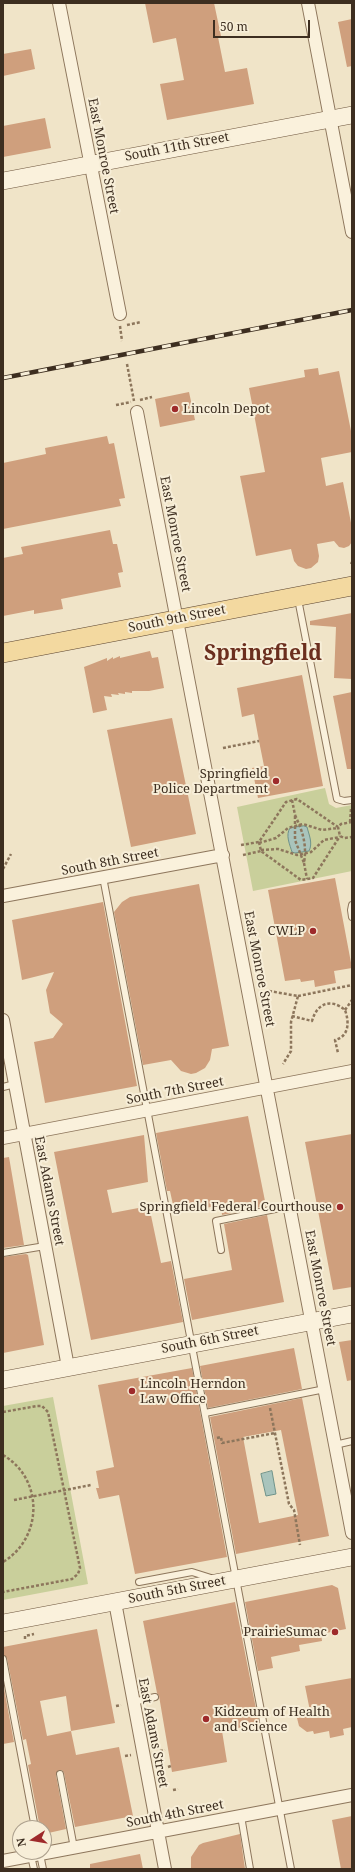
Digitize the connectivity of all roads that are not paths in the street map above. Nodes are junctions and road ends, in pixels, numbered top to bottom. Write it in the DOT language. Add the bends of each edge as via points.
graph roads {
  1 [pos="59,3"];
  2 [pos="308,3"];
  3 [pos="352,115"];
  4 [pos="330,119"];
  5 [pos="90,164"];
  6 [pos="3,181"];
  7 [pos="352,232"];
  8 [pos="120,314"];
  9 [pos="136,406"];
  10 [pos="352,586"];
  11 [pos="298,597"];
  12 [pos="177,620"];
  13 [pos="3,653"];
  14 [pos="351,800"];
  15 [pos="223,855"];
  16 [pos="103,877"];
  17 [pos="3,896"];
  18 [pos="352,905"];
  19 [pos="352,918"];
  20 [pos="3,1020"];
  21 [pos="352,1071"];
  22 [pos="15,1084"];
  23 [pos="3,1087"];
  24 [pos="268,1087"];
  25 [pos="147,1110"];
  26 [pos="24,1134"];
  27 [pos="3,1138"];
  28 [pos="290,1206"];
  29 [pos="45,1246"];
  30 [pos="221,1250"];
  31 [pos="3,1253"];
  32 [pos="352,1314"];
  33 [pos="312,1321"];
  34 [pos="192,1344"];
  35 [pos="68,1367"];
  36 [pos="10,1381"];
  37 [pos="325,1389"];
  38 [pos="205,1413"];
  39 [pos="352,1441"];
  40 [pos="335,1445"];
  41 [pos="352,1533"];
  42 [pos="352,1557"];
  43 [pos="229,1580"];
  44 [pos="139,1582"];
  45 [pos="115,1602"];
  46 [pos="3,1623"];
  47 [pos="3,1659"];
  48 [pos="155,1698"];
  49 [pos="133,1702"];
  50 [pos="60,1774"];
  51 [pos="352,1795"];
  52 [pos="280,1809"];
  53 [pos="241,1816"];
  54 [pos="33,1820"];
  55 [pos="158,1832"];
  56 [pos="74,1848"];
  57 [pos="52,1852"];
  58 [pos="165,1869"];
  59 [pos="250,1869"];
  60 [pos="290,1869"];
  1 -- 5 [label="street, East Monroe Street"];
  2 -- 4 [label="street"];
  3 -- 4 [label="main road, South 11th Street"];
  4 -- 5 [label="main road, South 11th Street"];
  4 -- 7 [label="street"];
  5 -- 6 [label="main road, South 11th Street"];
  5 -- 8 [label="street, East Monroe Street"];
  9 -- 12 [label="street, East Monroe Street"];
  10 -- 11 [label="main road, South 9th Street"];
  11 -- 12 [label="main road, South 9th Street"];
  11 -- 14 [label="lane" via="337,799"];
  12 -- 13 [label="main road, South 9th Street"];
  12 -- 15 [label="street, East Monroe Street"];
  15 -- 16 [label="street, South 8th Street"];
  15 -- 24 [label="street, East Monroe Street"];
  16 -- 17 [label="street, South 8th Street"];
  16 -- 25 [label="lane"];
  18 -- 19 [label="lane"];
  20 -- 22 [label="street, East Adams Street"];
  21 -- 24 [label="street, South 7th Street"];
  22 -- 23 [label="lane"];
  22 -- 26 [label="street, East Adams Street"];
  24 -- 25 [label="street, South 7th Street"];
  24 -- 28 [label="street, East Monroe Street"];
  25 -- 26 [label="street, South 7th Street"];
  25 -- 34 [label="lane"];
  26 -- 27 [label="street, South 7th Street"];
  26 -- 29 [label="street, East Adams Street"];
  28 -- 30 [label="lane" via="216,1222"];
  28 -- 33 [label="street, East Monroe Street"];
  29 -- 31 [label="lane"];
  29 -- 35 [label="street, East Adams Street"];
  32 -- 33 [label="main road, South 6th Street"];
  33 -- 34 [label="main road, South 6th Street"];
  33 -- 37 [label="street, East Monroe Street"];
  34 -- 35 [label="main road, South 6th Street"];
  34 -- 38 [label="lane"];
  35 -- 36 [label="main road, South 6th Street"];
  37 -- 38 [label="lane"];
  37 -- 40 [label="street, East Monroe Street"];
  38 -- 43 [label="lane"];
  39 -- 40 [label="lane"];
  40 -- 41 [label="street, East Monroe Street"];
  42 -- 43 [label="main road, South 5th Street"];
  43 -- 44 [label="lane" via="192,1572"];
  43 -- 45 [label="main road, South 5th Street"];
  43 -- 52 [label="lane"];
  45 -- 46 [label="main road, South 5th Street"];
  45 -- 49 [label="street, East Adams Street"];
  47 -- 54 [label="lane"];
  48 -- 49 [label="lane"];
  49 -- 55 [label="street, East Adams Street"];
  50 -- 56 [label="lane"];
  51 -- 52 [label="street, South 4th Street"];
  52 -- 53 [label="street, South 4th Street"];
  52 -- 60 [label="lane"];
  53 -- 55 [label="street, South 4th Street"];
  53 -- 59 [label="lane"];
  55 -- 56 [label="street, South 4th Street"];
  55 -- 58 [label="street, East Adams Street"];
  56 -- 57 [label="street, South 4th Street"];
}
